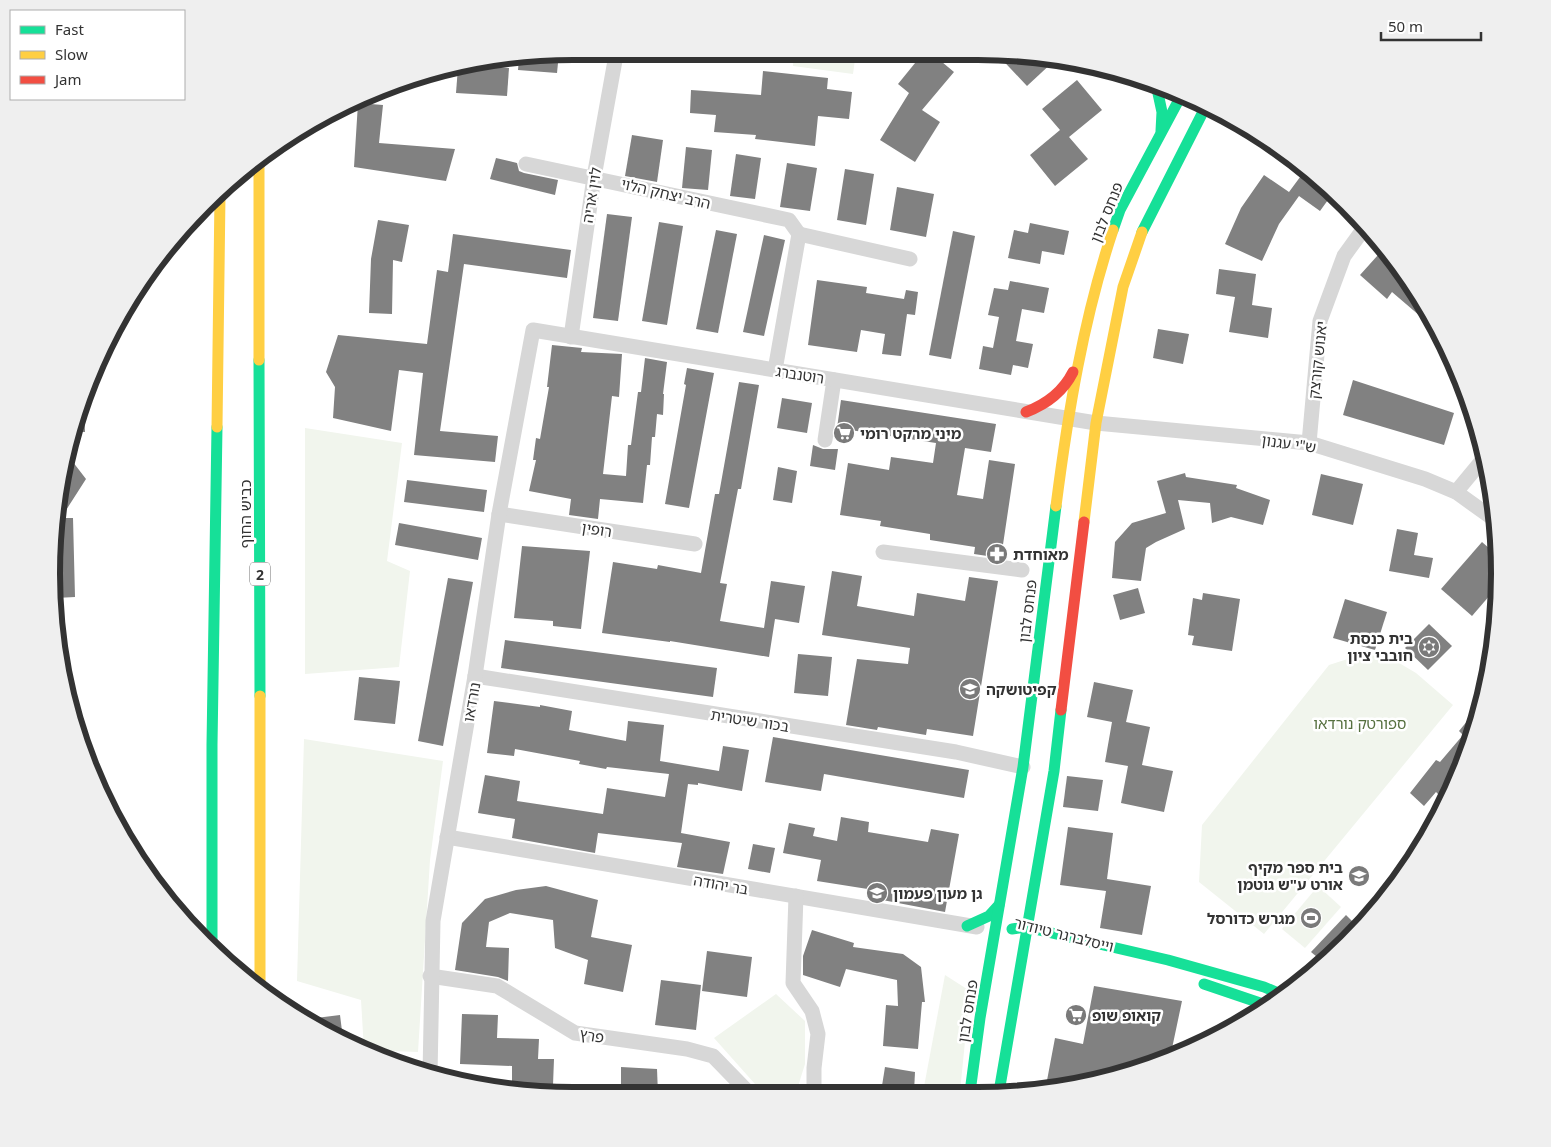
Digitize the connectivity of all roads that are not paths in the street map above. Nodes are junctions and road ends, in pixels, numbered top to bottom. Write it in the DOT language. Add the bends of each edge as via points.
graph roads {
  1 [pos="615,60"];
  2 [pos="1158,93"];
  3 [pos="1178,101"];
  4 [pos="1203,112"];
  5 [pos="1161,133"];
  6 [pos="526,164"];
  7 [pos="259,168"];
  8 [pos="594,177"];
  9 [pos="220,201"];
  10 [pos="1361,232"];
  11 [pos="799,234"];
  12 [pos="910,259"];
  13 [pos="533,330"];
  14 [pos="571,336"];
  15 [pos="1082,351"];
  16 [pos="775,370"];
  17 [pos="834,380"];
  18 [pos="1026,412"];
  19 [pos="1067,418"];
  20 [pos="1096,424"];
  21 [pos="825,440"];
  22 [pos="1309,443"];
  23 [pos="1479,464"];
  24 [pos="1456,492"];
  25 [pos="499,514"];
  26 [pos="1488,514"];
  27 [pos="695,544"];
  28 [pos="883,552"];
  29 [pos="1022,570"];
  30 [pos="475,676"];
  31 [pos="212,745"];
  32 [pos="1023,767"];
  33 [pos="447,837"];
  34 [pos="796,896"];
  35 [pos="999,905"];
  36 [pos="200,914"];
  37 [pos="967,926"];
  38 [pos="1026,927"];
  39 [pos="996,931"];
  40 [pos="212,939"];
  41 [pos="1028,943"];
  42 [pos="430,976"];
  43 [pos="260,980"];
  44 [pos="1189,980"];
  45 [pos="1275,992"];
  46 [pos="1259,1003"];
  47 [pos="430,1067"];
  48 [pos="1000,1086"];
  49 [pos="743,1087"];
  50 [pos="814,1087"];
  51 [pos="971,1087"];
  1 -- 8 [label="street, לוין אריה"];
  2 -- 5 [label="main road" via="1162,112"];
  3 -- 5 [label="main road, פנחס לבון"];
  4 -- 20 [label="main road" via="1146,220 1134,254 1123,287"];
  5 -- 15 [label="main road, פנחס לבון" via="1120,210 1096,282"];
  6 -- 8 [label="street, הרב יצחק הלוי"];
  7 -- 43 [label="main road, כביש החוף / 2"];
  8 -- 11 [label="street, הרב יצחק הלוי" via="789,220"];
  8 -- 14 [label="street, לוין אריה"];
  9 -- 31 [label="main road, כביש החוף"];
  10 -- 22 [label="street, יאנוש קורצק" via="1344,256 1320,321"];
  11 -- 12 [label="street, הרב יצחק הלוי"];
  11 -- 16 [label="street"];
  13 -- 14 [label="street, רוטנברג"];
  13 -- 25 [label="street, נורדאו"];
  14 -- 16 [label="street, רוטנברג"];
  15 -- 18 [label="main road" via="1061,390 1050,400"];
  15 -- 19 [label="main road, פנחס לבון"];
  16 -- 17 [label="street, רוטנברג"];
  17 -- 18 [label="street, רוטנברג"];
  17 -- 21 [label="street"];
  18 -- 19 [label="street, רוטנברג"];
  19 -- 20 [label="street, ש\"י עגנון"];
  19 -- 32 [label="main road, פנחס לבון"];
  20 -- 22 [label="street, ש\"י עגנון"];
  20 -- 38 [label="main road" via="1054,771"];
  22 -- 24 [label="street, ש\"י עגנון" via="1426,479"];
  23 -- 24 [label="street"];
  24 -- 26 [label="street, ש\"י עגנון"];
  25 -- 27 [label="street, רופין"];
  25 -- 30 [label="street, נורדאו"];
  28 -- 29 [label="street"];
  30 -- 32 [label="street, בכור שיטרית" via="956,752"];
  30 -- 33 [label="street, נורדאו"];
  31 -- 36 [label="main road"];
  31 -- 40 [label="main road, כביש החוף"];
  32 -- 35 [label="main road, פנחס לבון"];
  33 -- 34 [label="street, בר יהודה"];
  33 -- 42 [label="street, נורדאו" via="433,921"];
  34 -- 37 [label="street, בר יהודה"];
  34 -- 50 [label="street" via="793,983 812,1011 818,1034"];
  35 -- 37 [label="main road" via="989,916"];
  35 -- 39 [label="main road, פנחס לבון"];
  37 -- 39 [label="street, בר יהודה"];
  38 -- 39 [label="main road, וייסלברגר טיודור"];
  38 -- 41 [label="main road"];
  38 -- 45 [label="main road, וייסלברגר טיודור" via="1168,960"];
  39 -- 41 [label="main road, וייסלברגר טיודור"];
  39 -- 51 [label="main road, פנחס לבון"];
  41 -- 48 [label="main road"];
  42 -- 47 [label="street, נורדאו"];
  42 -- 49 [label="street, פרץ" via="497,986 575,1033 713,1056"];
  44 -- 46 [label="main road"];
}
